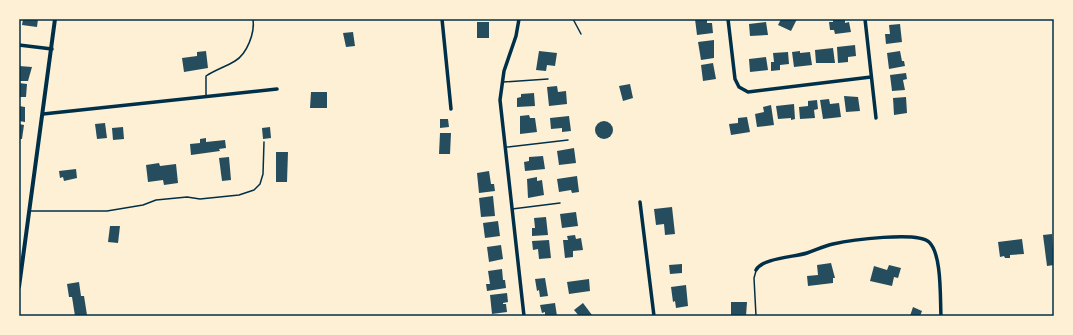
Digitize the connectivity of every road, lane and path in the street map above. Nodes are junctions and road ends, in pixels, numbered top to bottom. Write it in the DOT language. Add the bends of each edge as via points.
graph roads {
  1 [pos="55,19"];
  2 [pos="253,19"];
  3 [pos="442,19"];
  4 [pos="519,19"];
  5 [pos="573,19"];
  6 [pos="728,19"];
  7 [pos="865,19"];
  8 [pos="581,34"];
  9 [pos="19,45"];
  10 [pos="52,49"];
  11 [pos="871,77"];
  12 [pos="548,79"];
  13 [pos="502,82"];
  14 [pos="277,89"];
  15 [pos="206,96"];
  16 [pos="451,109"];
  17 [pos="43,114"];
  18 [pos="876,118"];
  19 [pos="568,140"];
  20 [pos="264,142"];
  21 [pos="505,147"];
  22 [pos="640,202"];
  23 [pos="560,203"];
  24 [pos="512,209"];
  25 [pos="30,211"];
  26 [pos="756,270"];
  27 [pos="19,287"];
  28 [pos="524,316"];
  29 [pos="654,316"];
  30 [pos="756,316"];
  31 [pos="941,316"];
  1 -- 10 [label="street"];
  2 -- 15 [label="lane" via="252,37 244,52 236,61 206,76"];
  3 -- 16 [label="street"];
  4 -- 13 [label="street"];
  5 -- 8 [label="lane"];
  6 -- 11 [label="street" via="735,79 741,89 748,92"];
  7 -- 11 [label="street"];
  9 -- 10 [label="street"];
  10 -- 17 [label="street"];
  11 -- 18 [label="street"];
  12 -- 13 [label="lane"];
  13 -- 21 [label="street" via="500,106"];
  14 -- 15 [label="street"];
  15 -- 17 [label="street"];
  17 -- 25 [label="street"];
  19 -- 21 [label="lane"];
  20 -- 25 [label="lane" via="263,174 260,184 254,190 239,195 200,199 187,197 107,211"];
  21 -- 24 [label="street"];
  22 -- 29 [label="street"];
  23 -- 24 [label="lane"];
  24 -- 28 [label="street"];
  25 -- 27 [label="street"];
  26 -- 30 [label="lane"];
  26 -- 31 [label="street" via="758,266 767,262 808,253 833,244 865,239 918,237 928,240 936,251"];
}
